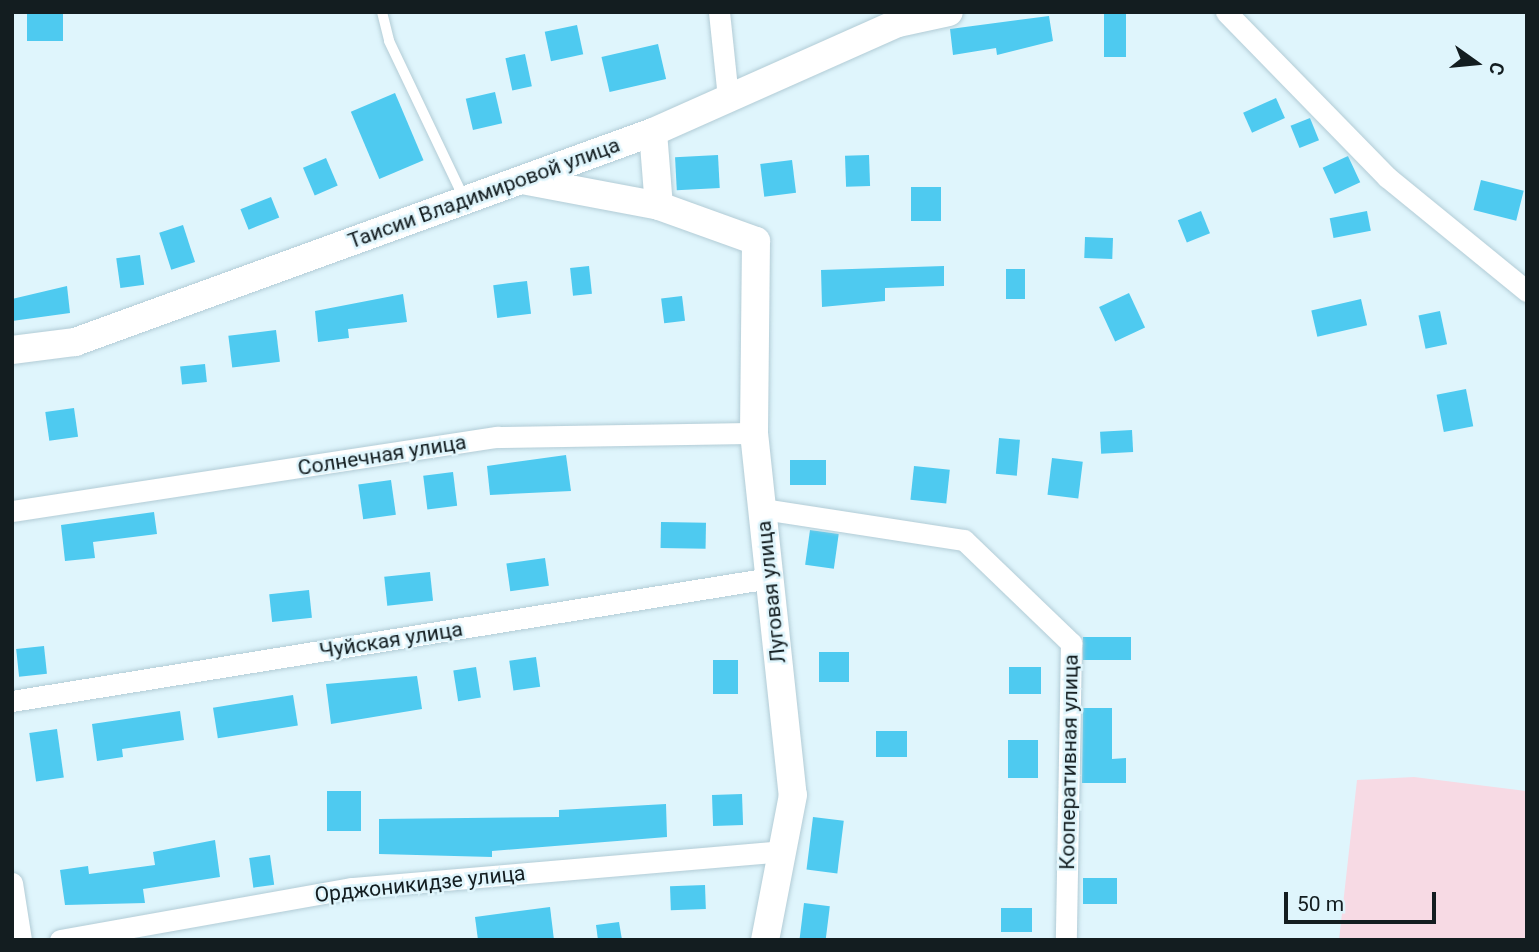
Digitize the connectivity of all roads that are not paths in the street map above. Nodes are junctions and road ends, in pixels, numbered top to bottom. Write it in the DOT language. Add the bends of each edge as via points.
graph roads {
  1 [pos="382,12"];
  2 [pos="719,12"];
  3 [pos="949,12"];
  4 [pos="1226,12"];
  5 [pos="729,98"];
  6 [pos="653,132"];
  7 [pos="521,180"];
  8 [pos="465,200"];
  9 [pos="659,206"];
  10 [pos="1527,291"];
  11 [pos="12,350"];
  12 [pos="754,433"];
  13 [pos="763,509"];
  14 [pos="12,511"];
  15 [pos="770,578"];
  16 [pos="12,701"];
  17 [pos="782,851"];
  18 [pos="12,883"];
  19 [pos="21,940"];
  20 [pos="60,940"];
  21 [pos="765,940"];
  22 [pos="1066,940"];
  1 -- 8 [label="lane" via="389,41"];
  2 -- 5 [label="street"];
  3 -- 5 [label="street, Таисии Владимировой улица" via="898,23"];
  4 -- 10 [label="street" via="1387,177"];
  5 -- 6 [label="street, Таисии Владимировой улица"];
  6 -- 7 [label="street, Таисии Владимировой улица"];
  6 -- 9 [label="street"];
  7 -- 8 [label="street, Таисии Владимировой улица"];
  7 -- 9 [label="street"];
  8 -- 11 [label="street, Таисии Владимировой улица" via="75,342"];
  9 -- 12 [label="street, Луговая улица" via="756,241"];
  12 -- 13 [label="street, Луговая улица"];
  12 -- 14 [label="street, Солнечная улица" via="497,437"];
  13 -- 15 [label="street, Луговая улица"];
  13 -- 22 [label="street, Кооперативная улица" via="964,540 1071,643"];
  15 -- 16 [label="street, Чуйская улица"];
  15 -- 17 [label="street, Луговая улица" via="793,795"];
  17 -- 20 [label="street, Орджоникидзе улица" via="352,888"];
  17 -- 21 [label="street, Луговая улица"];
  18 -- 19 [label="street"];
}
